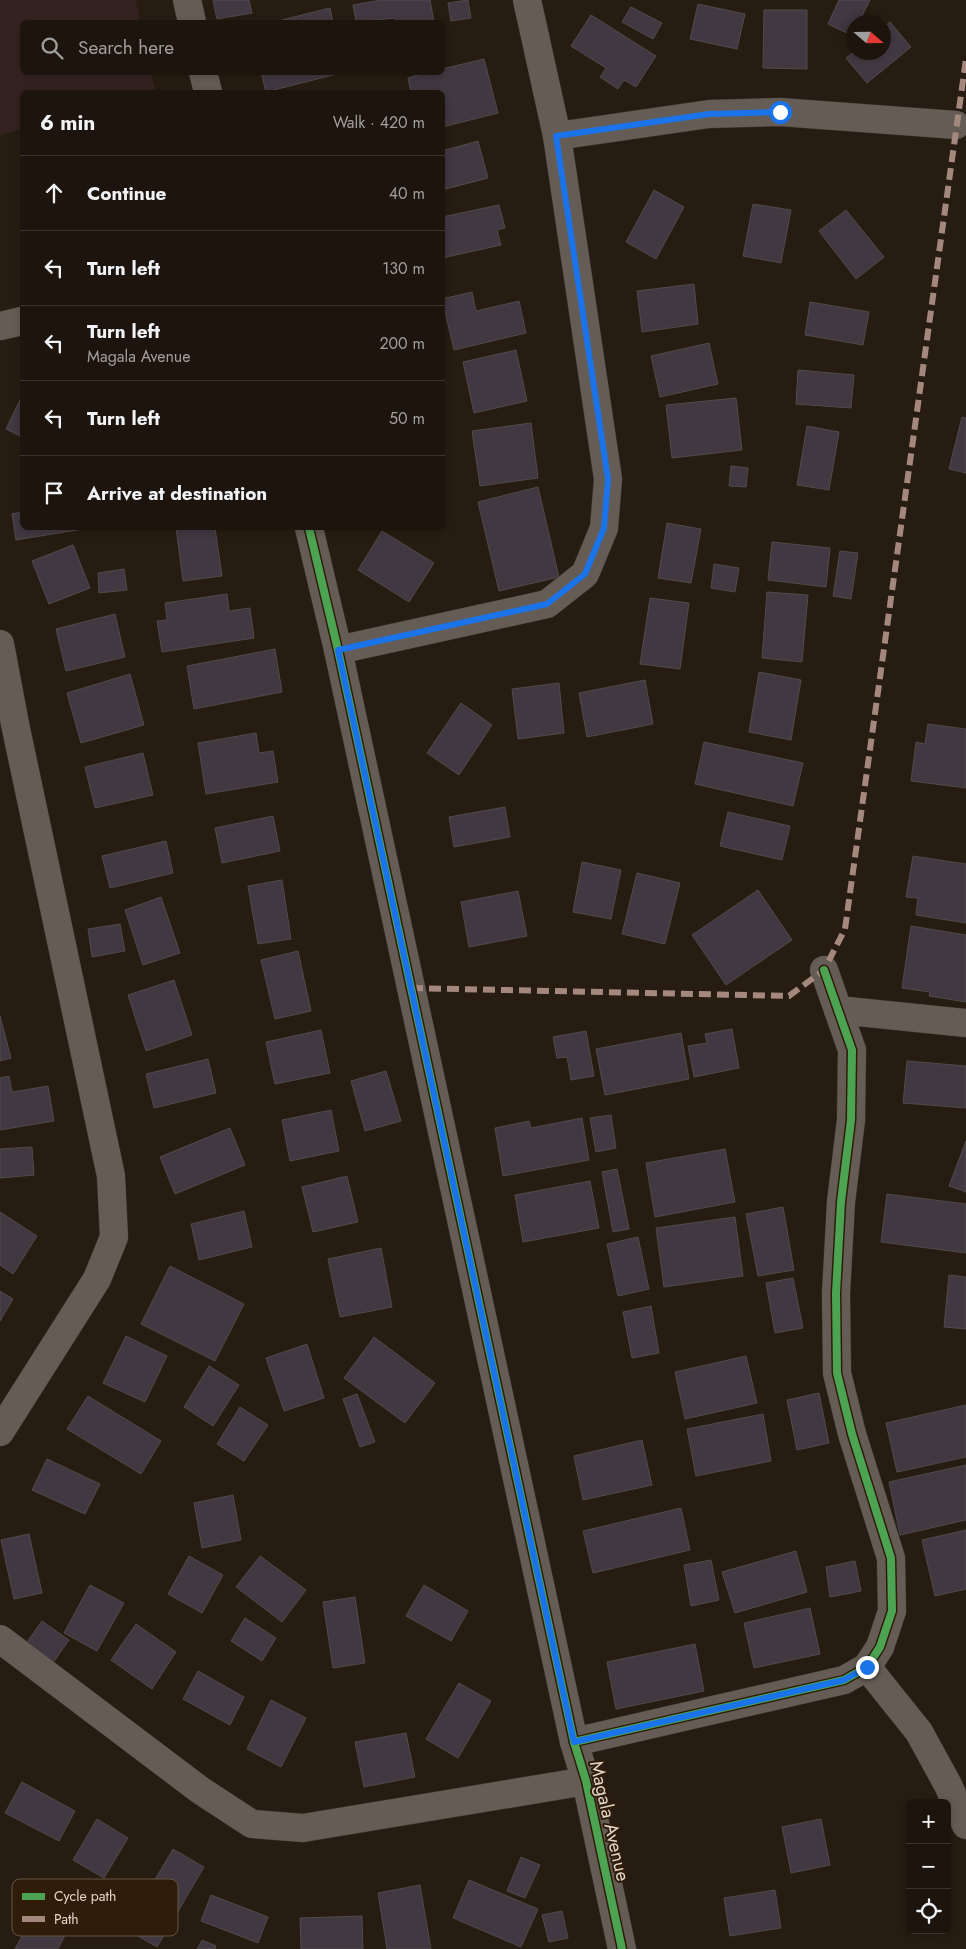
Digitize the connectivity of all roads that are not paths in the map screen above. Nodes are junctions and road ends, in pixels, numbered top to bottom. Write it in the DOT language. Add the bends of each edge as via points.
graph roads {
  1 [pos="187,0"];
  2 [pos="527,0"];
  3 [pos="192,20"];
  4 [pos="204,75"];
  5 [pos="208,90"];
  6 [pos="956,125"];
  7 [pos="556,136"];
  8 [pos="20,321"];
  9 [pos="0,326"];
  10 [pos="308,530"];
  11 [pos="0,644"];
  12 [pos="338,650"];
  13 [pos="824,970"];
  14 [pos="838,1010"];
  15 [pos="966,1023"];
  16 [pos="0,1432"];
  17 [pos="0,1639"];
  18 [pos="867,1667"];
  19 [pos="574,1742"];
  20 [pos="586,1780"];
  21 [pos="966,1825"];
  22 [pos="622,1949"];
  1 -- 3 [label="street"];
  2 -- 7 [label="street"];
  4 -- 5 [label="street"];
  6 -- 7 [label="street" via="780,112 709,114"];
  7 -- 12 [label="street" via="608,479 604,528 585,574 547,604"];
  8 -- 9 [label="street"];
  10 -- 12 [label="street, Magala Avenue"];
  11 -- 16 [label="street" via="111,1176 114,1236 97,1279"];
  12 -- 19 [label="street, Magala Avenue"];
  13 -- 14 [label="street"];
  14 -- 15 [label="street"];
  14 -- 18 [label="street" via="852,1050 851,1120 841,1202 836,1293 837,1373 852,1434 891,1558 892,1611 880,1646"];
  17 -- 20 [label="street" via="200,1790 252,1824 303,1828"];
  18 -- 19 [label="street" via="844,1680"];
  18 -- 21 [label="street" via="919,1732"];
  19 -- 20 [label="street, Magala Avenue"];
  20 -- 22 [label="street, Magala Avenue"];
}
